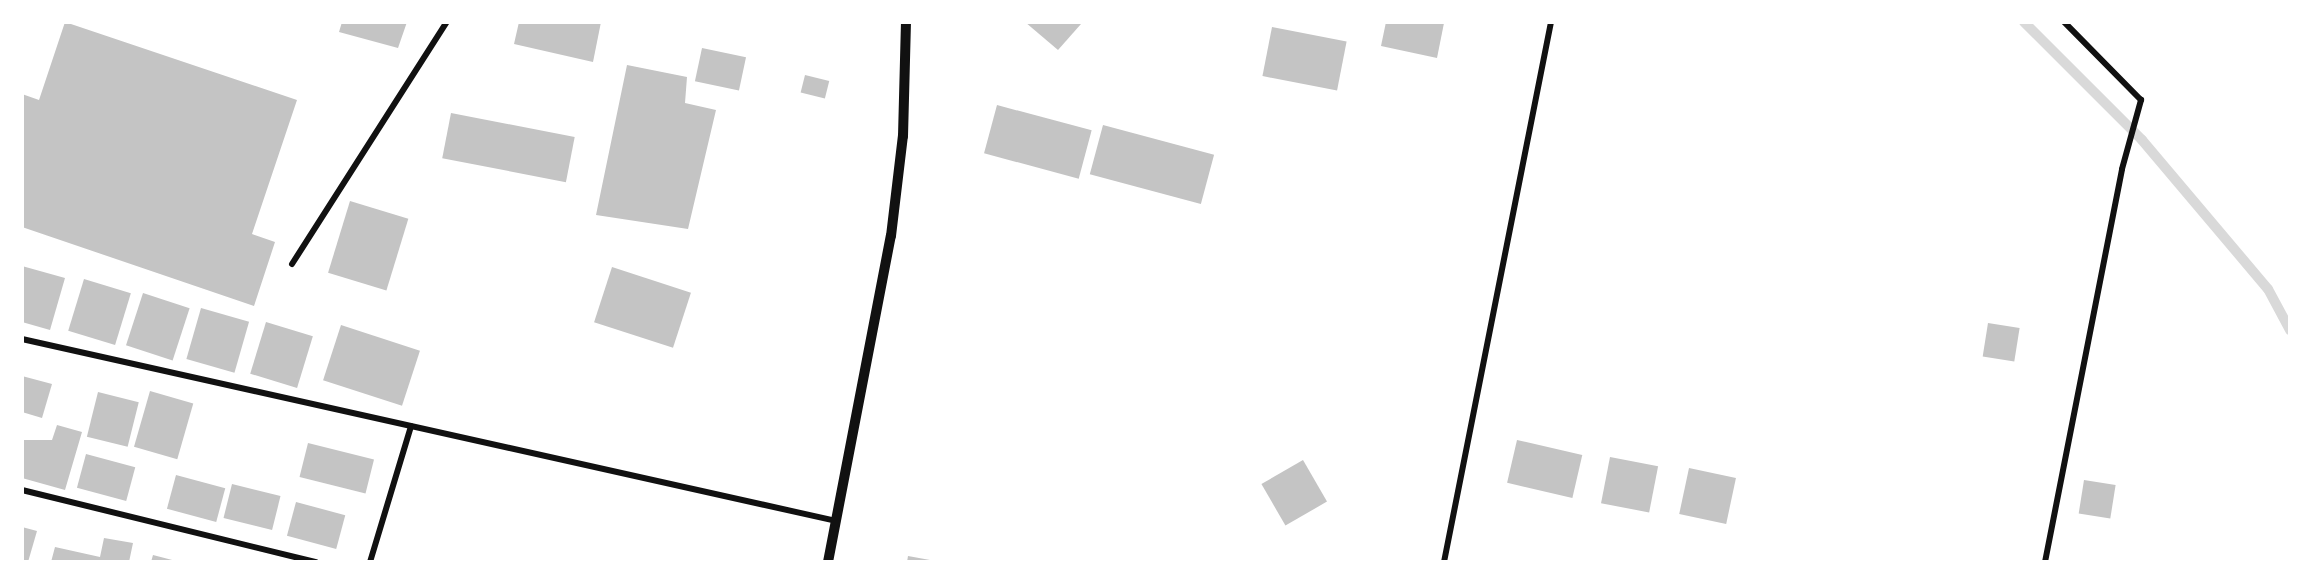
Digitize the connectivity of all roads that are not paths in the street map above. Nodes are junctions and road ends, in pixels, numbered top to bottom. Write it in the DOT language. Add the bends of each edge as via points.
graph roads {
  1 [pos="447,22"];
  2 [pos="906,22"];
  3 [pos="1551,22"];
  4 [pos="2064,22"];
  5 [pos="292,264"];
  6 [pos="22,339"];
  7 [pos="411,426"];
  8 [pos="22,490"];
  9 [pos="836,521"];
  10 [pos="316,561"];
  11 [pos="370,561"];
  12 [pos="828,561"];
  13 [pos="1443,561"];
  14 [pos="2045,561"];
  1 -- 5 [label="street"];
  2 -- 9 [label="street" via="903,136 891,236"];
  3 -- 13 [label="street"];
  4 -- 14 [label="street" via="2141,100 2122,169"];
  6 -- 7 [label="street"];
  7 -- 9 [label="street"];
  7 -- 11 [label="street"];
  8 -- 10 [label="street"];
  9 -- 12 [label="street"];
}
